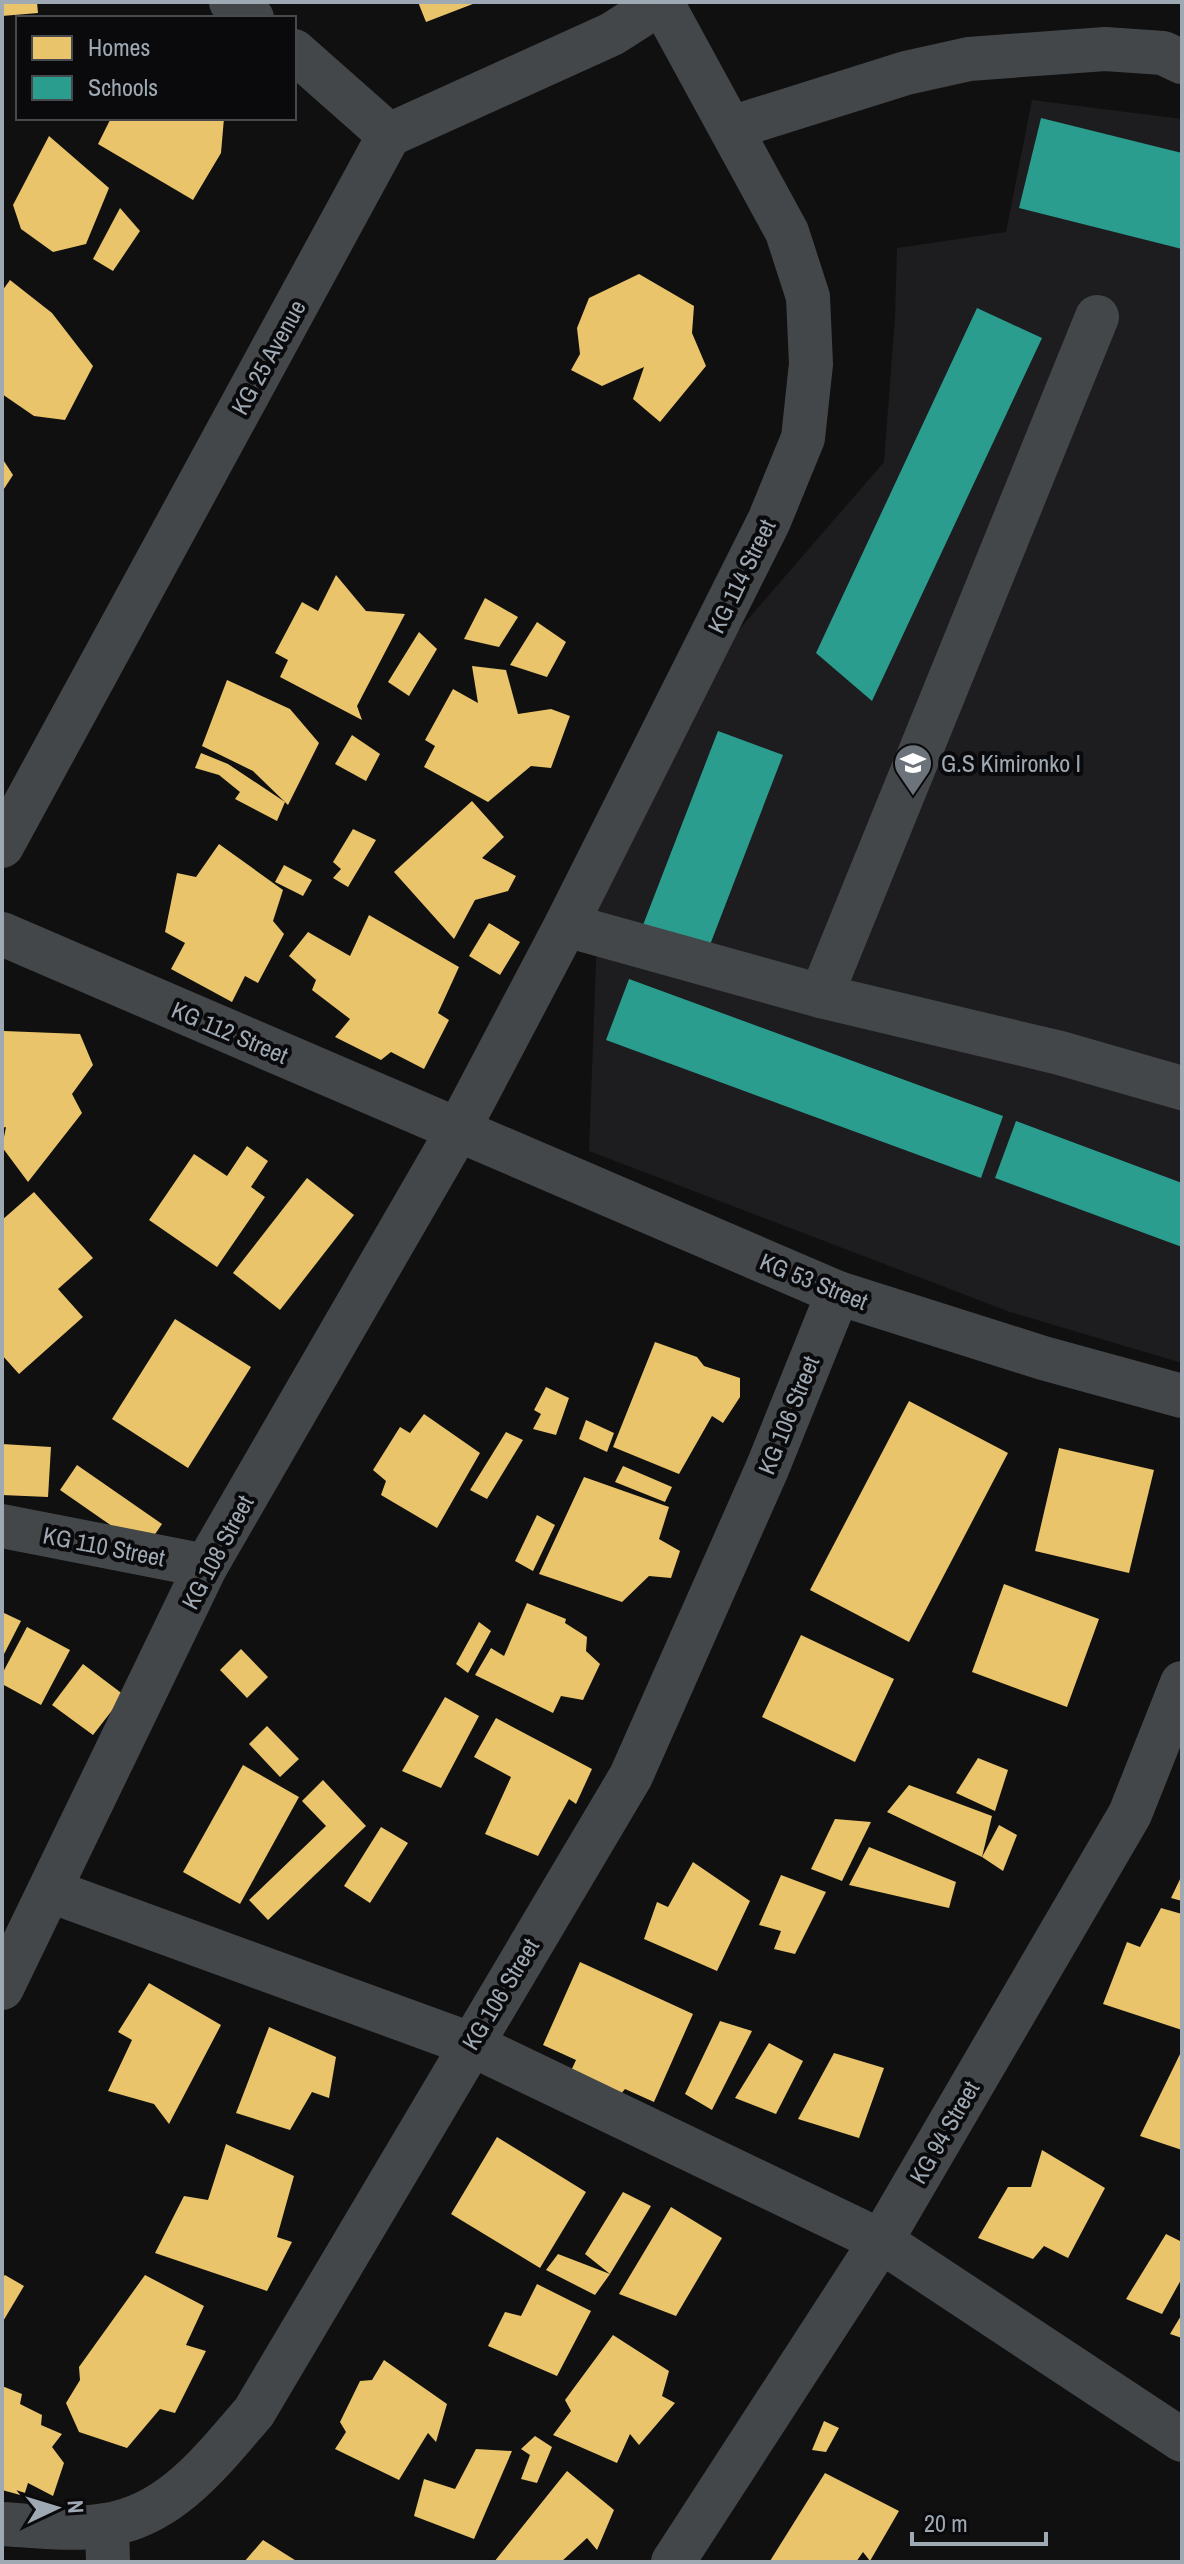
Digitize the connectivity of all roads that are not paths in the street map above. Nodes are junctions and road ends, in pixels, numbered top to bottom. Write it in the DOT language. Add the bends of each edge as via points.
graph roads {
  1 [pos="231,2"];
  2 [pos="662,2"];
  3 [pos="249,16"];
  4 [pos="296,53"];
  5 [pos="1182,62"];
  6 [pos="731,128"];
  7 [pos="389,135"];
  8 [pos="1097,317"];
  9 [pos="2,846"];
  10 [pos="566,925"];
  11 [pos="2,934"];
  12 [pos="821,996"];
  13 [pos="1182,1088"];
  14 [pos="458,1130"];
  15 [pos="838,1293"];
  16 [pos="1182,1396"];
  17 [pos="2,1526"];
  18 [pos="206,1566"];
  19 [pos="1182,1683"];
  20 [pos="51,1891"];
  21 [pos="2,1988"];
  22 [pos="470,2044"];
  23 [pos="881,2241"];
  24 [pos="1182,2440"];
  25 [pos="2,2524"];
  26 [pos="107,2544"];
  27 [pos="673,2562"];
  1 -- 3 [label="street"];
  2 -- 6 [label="street, KG 114 Street"];
  2 -- 7 [label="street" via="612,34"];
  4 -- 7 [label="street"];
  5 -- 6 [label="street" via="1163,53 1105,49 969,59 906,73"];
  6 -- 10 [label="street, KG 114 Street" via="787,232 808,297 811,364 803,438 769,521"];
  7 -- 9 [label="street, KG 25 Avenue"];
  8 -- 12 [label="street"];
  10 -- 12 [label="street"];
  10 -- 14 [label="street, KG 114 Street"];
  11 -- 14 [label="street, KG 112 Street"];
  12 -- 13 [label="street"];
  14 -- 15 [label="street, KG 53 Street"];
  14 -- 18 [label="street, KG 108 Street"];
  15 -- 16 [label="street, KG 53 Street"];
  15 -- 22 [label="street, KG 106 Street" via="767,1469 631,1776"];
  17 -- 18 [label="street, KG 110 Street"];
  18 -- 20 [label="street, KG 108 Street"];
  19 -- 23 [label="street, KG 94 Street" via="1130,1814"];
  20 -- 21 [label="street, KG 108 Street"];
  20 -- 22 [label="street"];
  22 -- 23 [label="street"];
  22 -- 26 [label="street, KG 106 Street" via="254,2412 201,2472"];
  23 -- 24 [label="street"];
  23 -- 27 [label="street, KG 94 Street"];
  25 -- 26 [label="street, KG 106 Street"];
}
